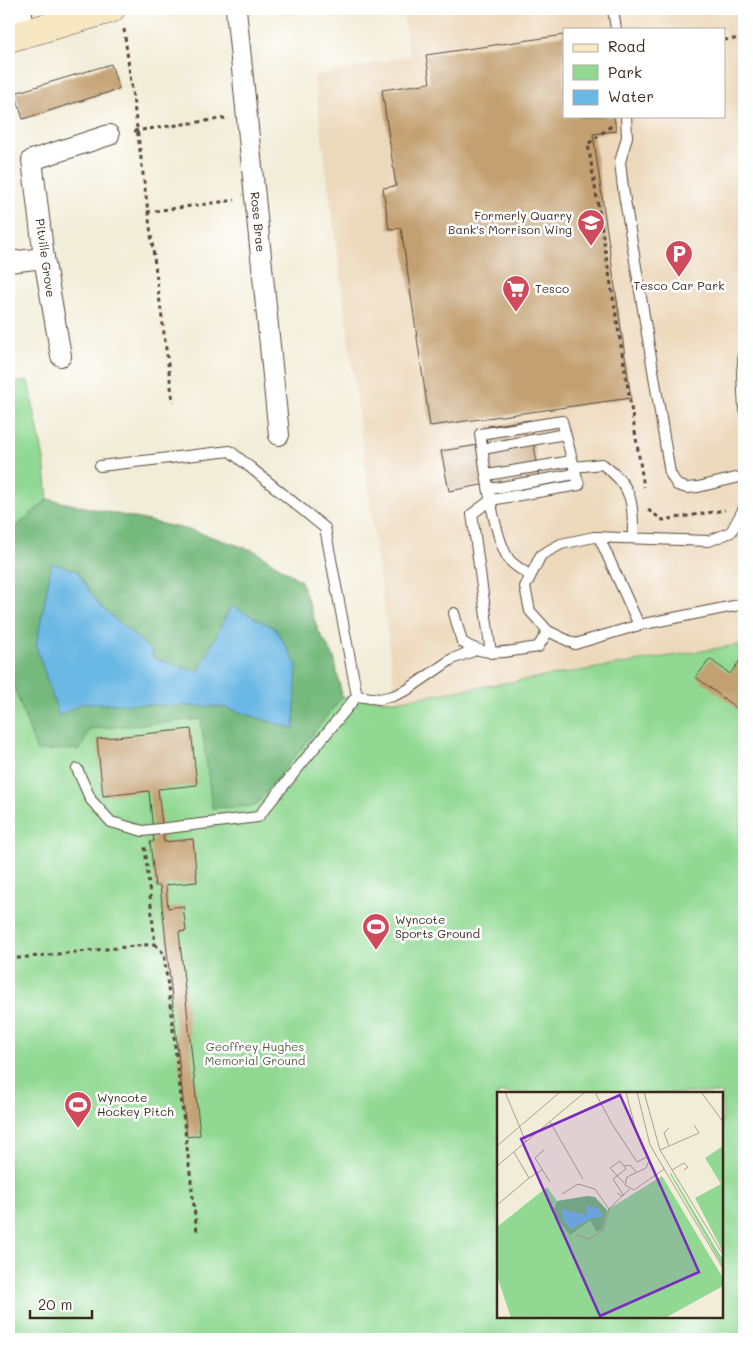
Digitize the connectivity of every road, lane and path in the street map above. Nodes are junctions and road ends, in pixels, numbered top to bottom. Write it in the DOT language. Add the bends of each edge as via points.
graph roads {
  1 [pos="236,9"];
  2 [pos="613,9"];
  3 [pos="117,18"];
  4 [pos="18,27"];
  5 [pos="616,28"];
  6 [pos="744,38"];
  7 [pos="726,40"];
  8 [pos="245,116"];
  9 [pos="626,118"];
  10 [pos="136,130"];
  11 [pos="109,135"];
  12 [pos="254,198"];
  13 [pos="147,212"];
  14 [pos="44,258"];
  15 [pos="9,262"];
  16 [pos="744,352"];
  17 [pos="61,356"];
  18 [pos="173,402"];
  19 [pos="744,409"];
  20 [pos="565,434"];
  21 [pos="279,435"];
  22 [pos="483,449"];
  23 [pos="100,466"];
  24 [pos="574,467"];
  25 [pos="487,475"];
  26 [pos="744,476"];
  27 [pos="490,488"];
  28 [pos="491,500"];
  29 [pos="744,508"];
  30 [pos="599,537"];
  31 [pos="633,538"];
  32 [pos="529,575"];
  33 [pos="744,604"];
  34 [pos="454,613"];
  35 [pos="639,625"];
  36 [pos="548,631"];
  37 [pos="476,650"];
  38 [pos="492,653"];
  39 [pos="357,696"];
  40 [pos="77,768"];
  41 [pos="143,831"];
  42 [pos="155,944"];
  43 [pos="9,959"];
  44 [pos="197,1232"];
  1 -- 8 [label="street, Rose Brae"];
  2 -- 5 [label="lane"];
  3 -- 4 [label="street"];
  3 -- 10 [label="path"];
  6 -- 7 [label="path"];
  8 -- 10 [label="path"];
  8 -- 12 [label="street, Rose Brae"];
  9 -- 26 [label="lane" via="627,137 620,162 623,188 670,473 677,485 687,488"];
  10 -- 11 [label="path"];
  10 -- 13 [label="path"];
  11 -- 14 [label="street, Pitville Grove" via="32,160"];
  12 -- 13 [label="path"];
  12 -- 21 [label="street, Rose Brae"];
  13 -- 18 [label="path"];
  14 -- 15 [label="street"];
  14 -- 17 [label="street, Pitville Grove"];
  16 -- 19 [label="lane"];
  20 -- 22 [label="lane"];
  20 -- 22 [label="lane" via="562,421 480,434"];
  20 -- 24 [label="lane"];
  22 -- 25 [label="lane"];
  23 -- 39 [label="lane" via="230,451 325,528"];
  24 -- 25 [label="lane"];
  24 -- 27 [label="lane"];
  24 -- 28 [label="lane" via="579,485"];
  24 -- 31 [label="lane" via="602,464 620,476 633,508"];
  25 -- 27 [label="lane"];
  27 -- 28 [label="lane"];
  28 -- 32 [label="lane" via="509,559"];
  28 -- 38 [label="lane" via="472,514"];
  29 -- 31 [label="lane" via="731,532 709,541"];
  30 -- 31 [label="lane"];
  30 -- 32 [label="lane" via="561,544 541,555"];
  30 -- 35 [label="lane"];
  32 -- 36 [label="lane" via="525,588 530,611"];
  33 -- 35 [label="lane"];
  34 -- 37 [label="lane" via="462,642"];
  35 -- 36 [label="lane" via="575,644"];
  36 -- 38 [label="lane" via="538,647"];
  37 -- 38 [label="lane"];
  37 -- 39 [label="lane" via="452,659 393,696 379,699"];
  39 -- 41 [label="lane" via="258,817"];
  40 -- 41 [label="lane" via="91,800 111,822"];
  41 -- 42 [label="path"];
  42 -- 43 [label="path"];
  42 -- 44 [label="path" via="164,954"];
}
